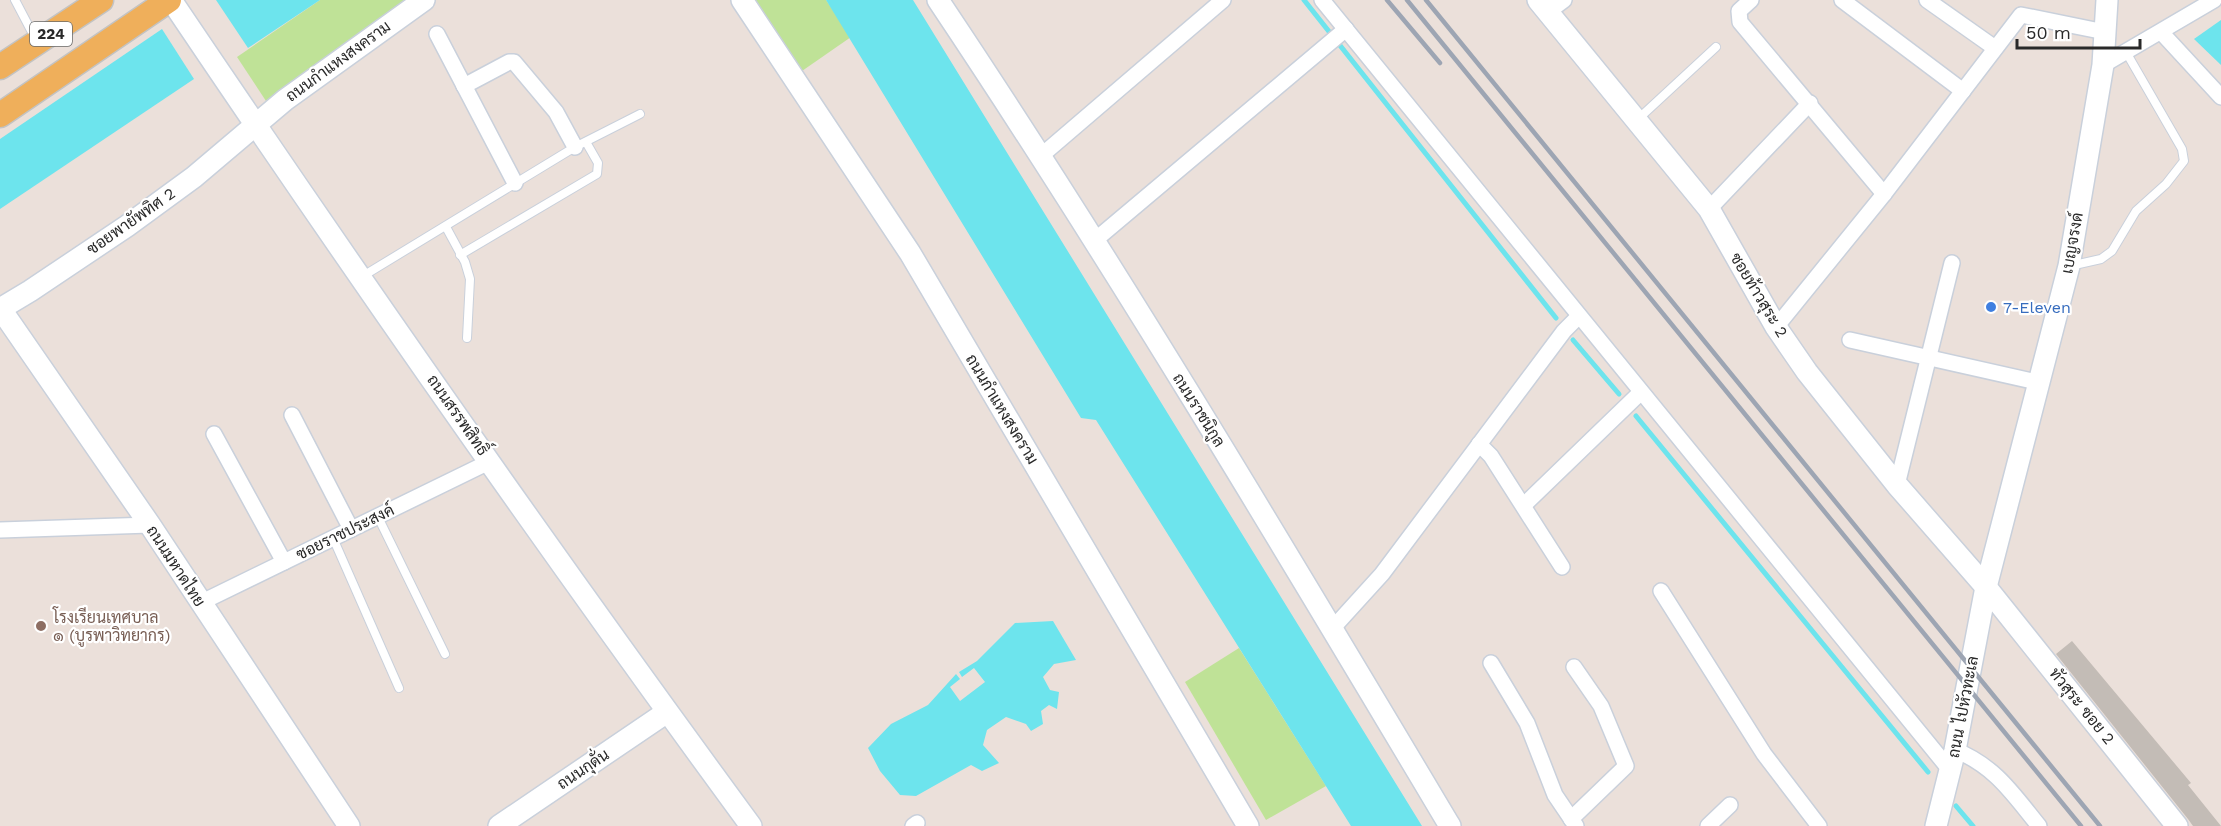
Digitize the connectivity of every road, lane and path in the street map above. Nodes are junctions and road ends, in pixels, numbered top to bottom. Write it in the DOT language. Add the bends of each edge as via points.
graph roads {
  1 [pos="15,0"];
  2 [pos="101,0"];
  3 [pos="170,0"];
  4 [pos="424,0"];
  5 [pos="742,0"];
  6 [pos="938,0"];
  7 [pos="1223,0"];
  8 [pos="1322,0"];
  9 [pos="1750,0"];
  10 [pos="1842,0"];
  11 [pos="1927,0"];
  12 [pos="2107,0"];
  13 [pos="2214,0"];
  14 [pos="1550,4"];
  15 [pos="2105,32"];
  16 [pos="2161,32"];
  17 [pos="437,34"];
  18 [pos="1339,34"];
  19 [pos="37,42"];
  20 [pos="1716,47"];
  21 [pos="1995,48"];
  22 [pos="2126,52"];
  23 [pos="2103,65"];
  24 [pos="0,67"];
  25 [pos="464,86"];
  26 [pos="1963,91"];
  27 [pos="2221,97"];
  28 [pos="1810,103"];
  29 [pos="640,114"];
  30 [pos="0,115"];
  31 [pos="1636,121"];
  32 [pos="256,125"];
  33 [pos="581,144"];
  34 [pos="1042,155"];
  35 [pos="515,183"];
  36 [pos="1884,194"];
  37 [pos="1709,209"];
  38 [pos="446,227"];
  39 [pos="1095,241"];
  40 [pos="460,255"];
  41 [pos="1952,263"];
  42 [pos="2069,266"];
  43 [pos="362,277"];
  44 [pos="0,308"];
  45 [pos="1580,316"];
  46 [pos="1776,327"];
  47 [pos="467,338"];
  48 [pos="1850,340"];
  49 [pos="1929,357"];
  50 [pos="2041,383"];
  51 [pos="1641,392"];
  52 [pos="292,415"];
  53 [pos="214,434"];
  54 [pos="1479,444"];
  55 [pos="491,461"];
  56 [pos="1897,485"];
  57 [pos="1524,506"];
  58 [pos="378,517"];
  59 [pos="150,525"];
  60 [pos="351,529"];
  61 [pos="0,530"];
  62 [pos="333,538"];
  63 [pos="284,562"];
  64 [pos="1562,567"];
  65 [pos="1986,587"];
  66 [pos="1661,591"];
  67 [pos="200,603"];
  68 [pos="1332,629"];
  69 [pos="445,654"];
  70 [pos="1491,663"];
  71 [pos="1574,667"];
  72 [pos="399,688"];
  73 [pos="667,712"];
  74 [pos="1952,760"];
  75 [pos="1731,805"];
  76 [pos="1574,822"];
  77 [pos="349,826"];
  78 [pos="499,826"];
  79 [pos="751,826"];
  80 [pos="1248,826"];
  81 [pos="1450,826"];
  82 [pos="1708,826"];
  83 [pos="1818,826"];
  84 [pos="1936,826"];
  85 [pos="2039,826"];
  86 [pos="2177,826"];
  1 -- 19 [label="lane"];
  2 -- 19 [label="main road, 224"];
  3 -- 30 [label="main road"];
  3 -- 32 [label="street, ถนนสรรพสิทธิ์"];
  4 -- 32 [label="street, ถนนกำแหงสงคราม"];
  5 -- 80 [label="street, ถนนกำแหงสงคราม" via="910,253"];
  6 -- 34 [label="street, ถนนราชนิกูล"];
  7 -- 34 [label="street"];
  8 -- 18 [label="street"];
  9 -- 28 [label="street" via="1738,11 1740,21"];
  10 -- 26 [label="street"];
  11 -- 21 [label="street"];
  12 -- 15 [label="street, เบญจรงด์"];
  13 -- 16 [label="street"];
  14 -- 31 [label="street, ซอยท้าวสุระ 2"];
  15 -- 21 [label="street" via="2021,15"];
  15 -- 23 [label="street, เบญจรงด์"];
  16 -- 22 [label="street"];
  16 -- 27 [label="street"];
  17 -- 25 [label="street"];
  18 -- 39 [label="street"];
  18 -- 45 [label="street"];
  19 -- 24 [label="main road, 224"];
  20 -- 31 [label="lane"];
  21 -- 26 [label="street"];
  22 -- 23 [label="street"];
  22 -- 42 [label="lane" via="2182,149 2184,161 2136,211 2112,251 2102,259"];
  23 -- 42 [label="street, เบญจรงด์"];
  25 -- 33 [label="street" via="514,62"];
  25 -- 35 [label="street"];
  26 -- 36 [label="street"];
  28 -- 36 [label="street"];
  28 -- 37 [label="street"];
  29 -- 33 [label="lane"];
  31 -- 37 [label="street, ซอยท้าวสุระ 2"];
  32 -- 43 [label="street, ถนนสรรพสิทธิ์"];
  32 -- 44 [label="street, ซอยพายัพทิศ 2" via="127,226"];
  33 -- 35 [label="lane"];
  33 -- 40 [label="lane" via="598,163 597,174"];
  34 -- 39 [label="street, ถนนราชนิกูล"];
  35 -- 38 [label="lane"];
  36 -- 46 [label="street"];
  37 -- 46 [label="street, ซอยท้าวสุระ 2"];
  38 -- 40 [label="lane"];
  38 -- 43 [label="lane"];
  39 -- 68 [label="street, ถนนราชนิกูล"];
  40 -- 47 [label="lane" via="470,279"];
  41 -- 49 [label="street"];
  42 -- 50 [label="street, เบญจรงด์"];
  43 -- 55 [label="street, ถนนสรรพสิทธิ์"];
  44 -- 59 [label="street, ถนนมหาดไทย"];
  45 -- 51 [label="street"];
  45 -- 54 [label="street" via="1564,331"];
  46 -- 56 [label="street, ซอยท้าวสุระ 2"];
  48 -- 49 [label="street"];
  49 -- 50 [label="street"];
  49 -- 56 [label="street"];
  50 -- 65 [label="street, เบญจรงด์"];
  51 -- 57 [label="street"];
  51 -- 74 [label="street"];
  52 -- 60 [label="street"];
  53 -- 63 [label="street"];
  54 -- 57 [label="street"];
  54 -- 68 [label="street" via="1382,574"];
  55 -- 58 [label="street, ซอยราชประสงค์"];
  55 -- 73 [label="street, ถนนสรรพสิทธิ์"];
  56 -- 65 [label="street, ซอยท้าวสุระ 2"];
  57 -- 64 [label="street"];
  58 -- 60 [label="street, ซอยราชประสงค์"];
  58 -- 69 [label="lane"];
  59 -- 61 [label="street"];
  59 -- 67 [label="street, ถนนมหาดไทย"];
  60 -- 62 [label="street, ซอยราชประสงค์"];
  62 -- 63 [label="street, ซอยราชประสงค์"];
  62 -- 72 [label="lane"];
  63 -- 67 [label="street, ซอยราชประสงค์"];
  65 -- 74 [label="street, ถนน ไปหัวทะเล"];
  65 -- 86 [label="street, ทัวสุระ ซอย 2"];
  66 -- 83 [label="street" via="1764,754"];
  67 -- 77 [label="street, ถนนมหาดไทย"];
  68 -- 81 [label="street, ถนนราชนิกูล"];
  70 -- 76 [label="street" via="1527,723 1555,795"];
  71 -- 76 [label="street" via="1601,706 1626,766"];
  73 -- 78 [label="street, ถนนกุดั่น"];
  73 -- 79 [label="street, ถนนสรรพสิทธิ์"];
  74 -- 84 [label="street, ถนน ไปหัวทะเล"];
  74 -- 85 [label="street" via="1977,759 1996,774"];
  75 -- 82 [label="street"];
}
